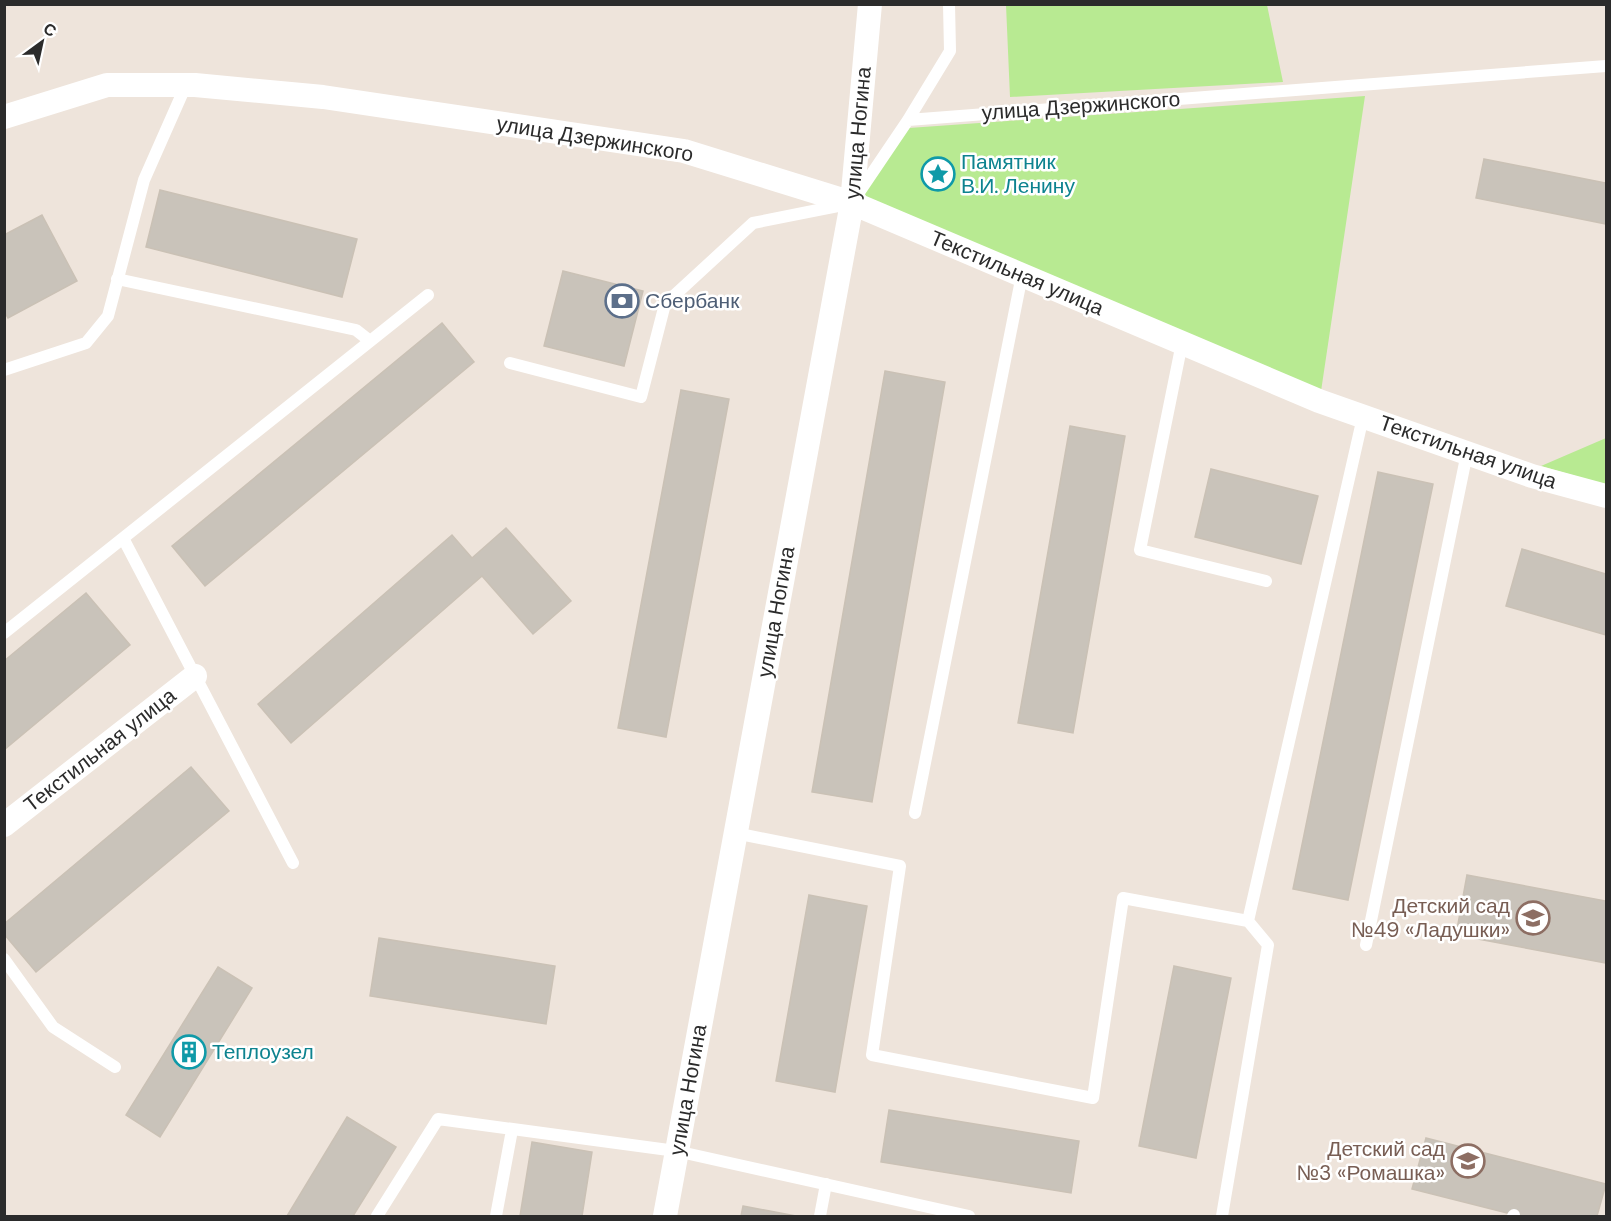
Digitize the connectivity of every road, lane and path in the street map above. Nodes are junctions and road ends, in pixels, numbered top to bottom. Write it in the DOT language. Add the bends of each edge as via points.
graph roads {
  1 [pos="870,4"];
  2 [pos="949,4"];
  3 [pos="1606,66"];
  4 [pos="186,85"];
  5 [pos="4,117"];
  6 [pos="908,120"];
  7 [pos="852,203"];
  8 [pos="1022,275"];
  9 [pos="117,279"];
  10 [pos="428,295"];
  11 [pos="370,341"];
  12 [pos="1182,343"];
  13 [pos="510,363"];
  14 [pos="4,370"];
  15 [pos="1363,417"];
  16 [pos="1467,453"];
  17 [pos="1606,496"];
  18 [pos="123,538"];
  19 [pos="1266,581"];
  20 [pos="4,633"];
  21 [pos="195,676"];
  22 [pos="915,813"];
  23 [pos="4,825"];
  24 [pos="735,833"];
  25 [pos="293,863"];
  26 [pos="1248,921"];
  27 [pos="1366,945"];
  28 [pos="4,959"];
  29 [pos="115,1067"];
  30 [pos="512,1130"];
  31 [pos="676,1151"];
  32 [pos="826,1184"];
  33 [pos="377,1216"];
  34 [pos="496,1216"];
  35 [pos="665,1216"];
  36 [pos="820,1216"];
  37 [pos="969,1216"];
  38 [pos="1222,1216"];
  1 -- 7 [label="street, улица Ногина"];
  2 -- 6 [label="lane" via="950,51"];
  3 -- 6 [label="lane, улица Дзержинского"];
  4 -- 5 [label="street, улица Дзержинского" via="107,85"];
  4 -- 7 [label="street, улица Дзержинского" via="323,97 684,151"];
  4 -- 9 [label="lane" via="144,180"];
  6 -- 7 [label="lane"];
  7 -- 8 [label="street, Текстильная улица"];
  7 -- 13 [label="lane" via="753,223 665,304 641,398"];
  7 -- 24 [label="street, улица Ногина"];
  8 -- 12 [label="street, Текстильная улица"];
  8 -- 22 [label="lane"];
  9 -- 11 [label="lane" via="356,330"];
  9 -- 14 [label="lane" via="108,316 86,343"];
  10 -- 11 [label="lane"];
  11 -- 18 [label="lane"];
  12 -- 15 [label="street, Текстильная улица"];
  12 -- 19 [label="lane" via="1140,549"];
  15 -- 16 [label="street, Текстильная улица"];
  15 -- 26 [label="lane"];
  16 -- 17 [label="street, Текстильная улица"];
  16 -- 27 [label="lane"];
  18 -- 20 [label="lane"];
  18 -- 21 [label="lane"];
  21 -- 23 [label="street, Текстильная улица"];
  21 -- 25 [label="lane"];
  24 -- 26 [label="lane" via="900,866 872,1055 1093,1098 1123,898"];
  24 -- 31 [label="street, улица Ногина"];
  26 -- 38 [label="lane" via="1268,945"];
  28 -- 29 [label="lane" via="54,1027"];
  30 -- 31 [label="lane"];
  30 -- 33 [label="lane" via="438,1119"];
  30 -- 34 [label="lane"];
  31 -- 32 [label="lane"];
  31 -- 35 [label="street, улица Ногина"];
  32 -- 36 [label="lane"];
  32 -- 37 [label="lane"];
}
